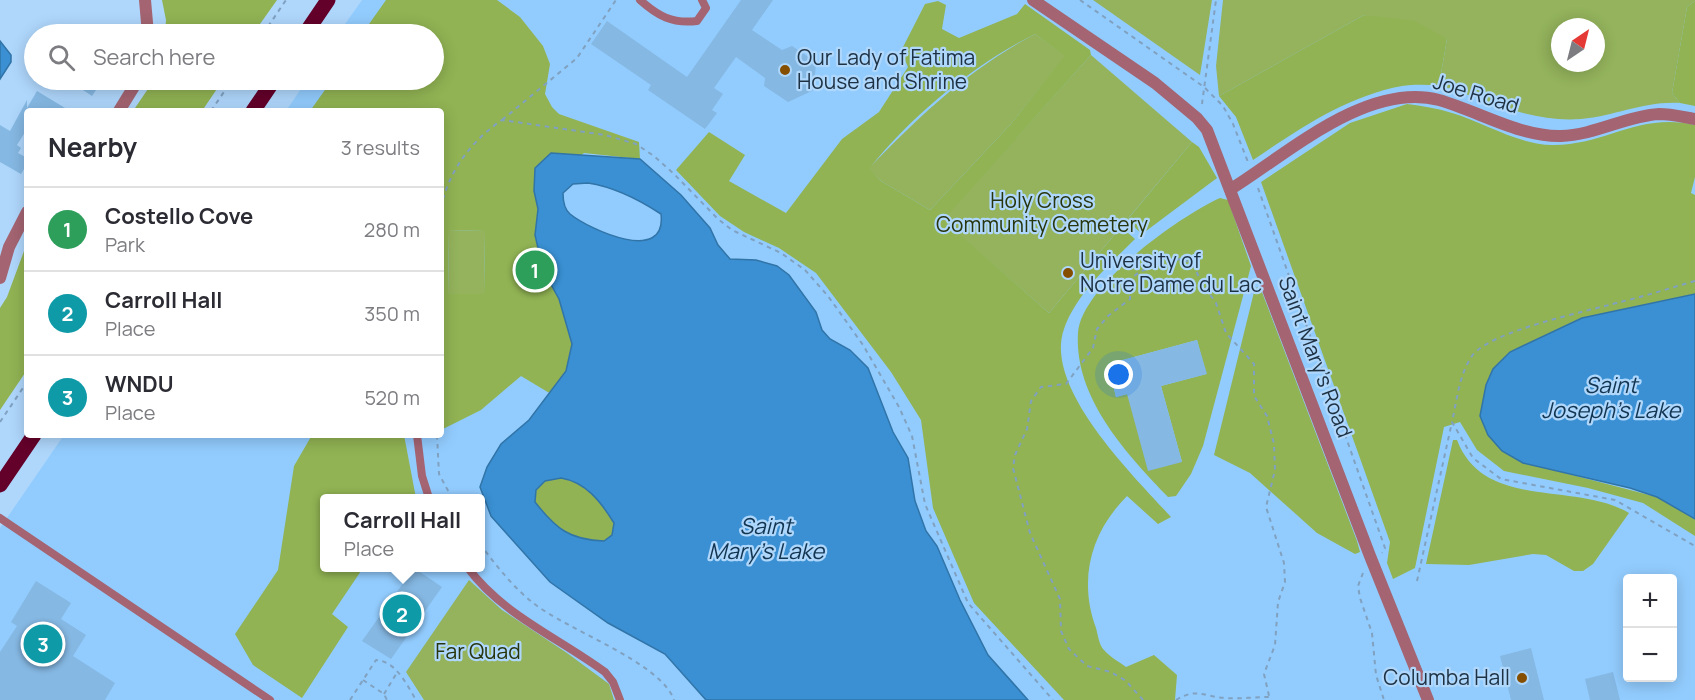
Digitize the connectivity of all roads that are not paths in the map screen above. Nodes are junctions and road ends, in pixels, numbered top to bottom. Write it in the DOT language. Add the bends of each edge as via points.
graph roads {
  1 [pos="145,0"];
  2 [pos="328,0"];
  3 [pos="640,0"];
  4 [pos="702,0"];
  5 [pos="1034,0"];
  6 [pos="147,24"];
  7 [pos="312,24"];
  8 [pos="132,90"];
  9 [pos="267,90"];
  10 [pos="121,108"];
  11 [pos="255,108"];
  12 [pos="1695,119"];
  13 [pos="1231,189"];
  14 [pos="24,218"];
  15 [pos="0,278"];
  16 [pos="32,438"];
  17 [pos="417,438"];
  18 [pos="0,485"];
  19 [pos="428,494"];
  20 [pos="0,518"];
  21 [pos="472,572"];
  22 [pos="270,700"];
  23 [pos="620,700"];
  24 [pos="1428,700"];
  1 -- 6 [label="street"];
  2 -- 7 [label="main road"];
  3 -- 4 [label="lane" via="652,11 678,23 697,21 706,8"];
  5 -- 13 [label="street, Saint Mary's Road" via="1155,83 1197,118 1216,149"];
  8 -- 10 [label="street"];
  9 -- 11 [label="main road"];
  12 -- 13 [label="street, Joe Road" via="1658,114 1575,135 1549,135 1438,100 1393,98 1316,132"];
  13 -- 24 [label="street, Saint Mary's Road"];
  14 -- 15 [label="street" via="9,247"];
  16 -- 18 [label="main road"];
  17 -- 19 [label="lane"];
  20 -- 22 [label="lane"];
  21 -- 23 [label="lane" via="518,616 605,672"];
}
